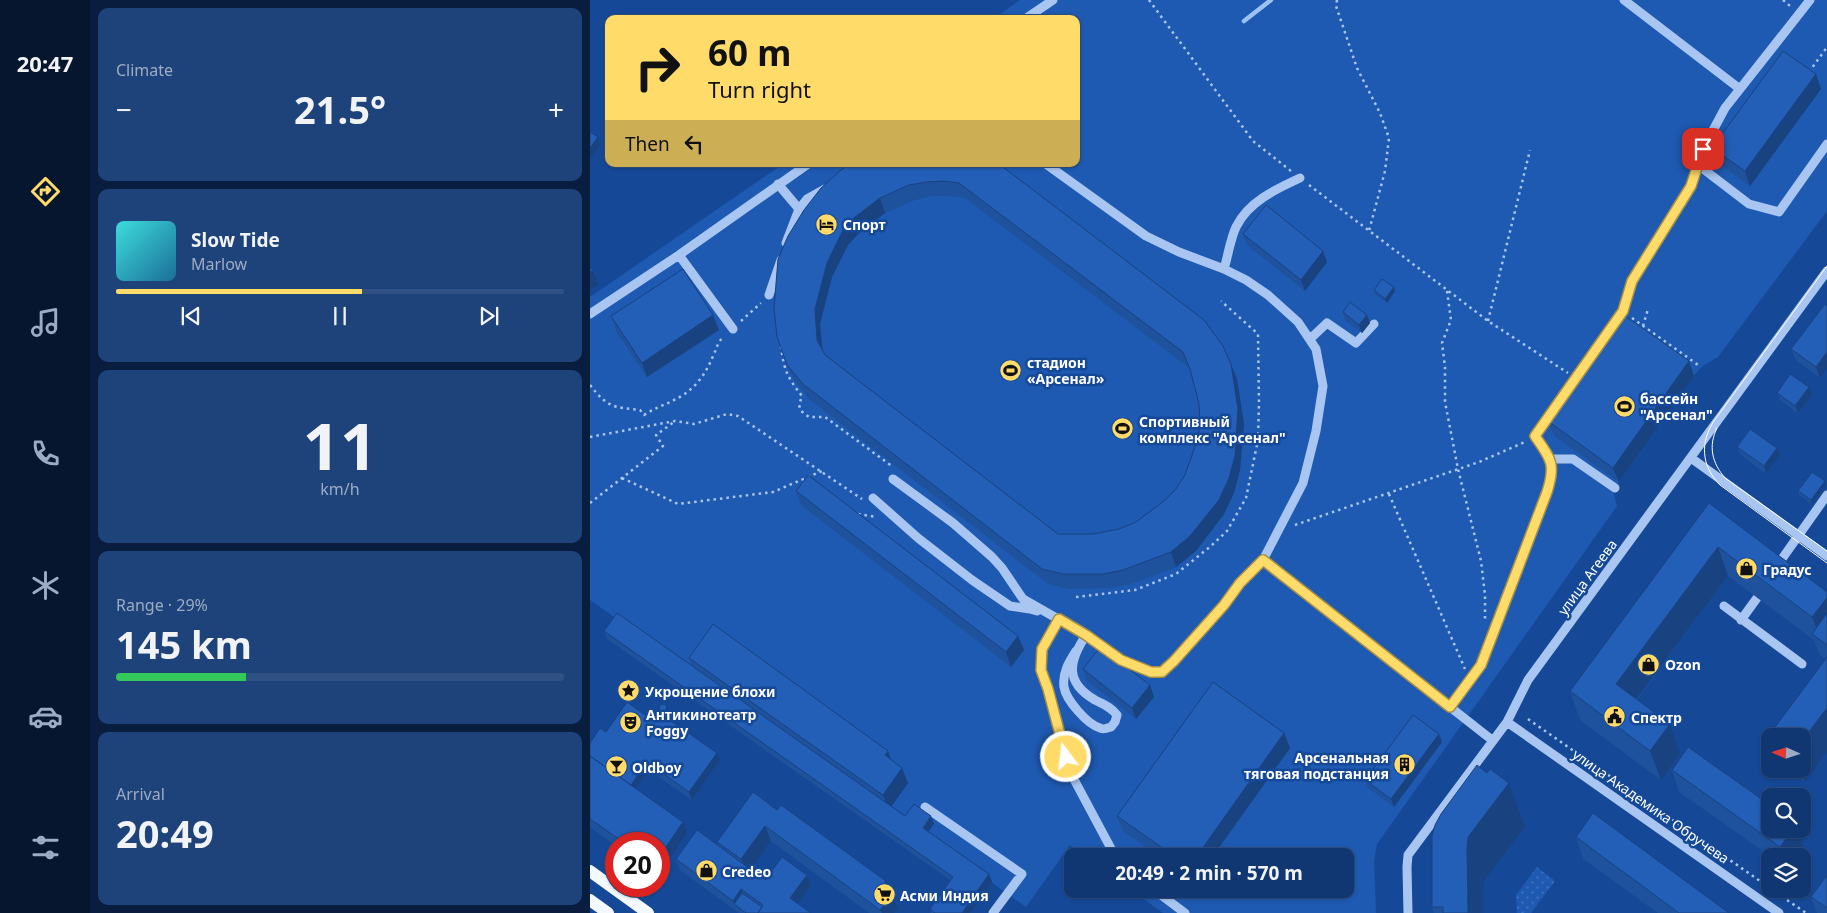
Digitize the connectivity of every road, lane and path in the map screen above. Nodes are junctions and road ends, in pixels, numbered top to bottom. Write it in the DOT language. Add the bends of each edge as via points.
graph roads {
  1 [pos="1053,0"];
  2 [pos="1149,0"];
  3 [pos="1336,0"];
  4 [pos="1624,0"];
  5 [pos="1810,0"];
  6 [pos="1031,15"];
  7 [pos="1827,47"];
  8 [pos="1809,72"];
  9 [pos="1740,89"];
  10 [pos="1827,144"];
  11 [pos="1530,150"];
  12 [pos="1698,165"];
  13 [pos="804,167"];
  14 [pos="1050,167"];
  15 [pos="1300,178"];
  16 [pos="778,184"];
  17 [pos="830,186"];
  18 [pos="800,209"];
  19 [pos="1369,231"];
  20 [pos="679,254"];
  21 [pos="1224,269"];
  22 [pos="1827,271"];
  23 [pos="1448,291"];
  24 [pos="769,295"];
  25 [pos="1221,301"];
  26 [pos="1648,309"];
  27 [pos="1623,311"];
  28 [pos="590,314"];
  29 [pos="1488,321"];
  30 [pos="1374,324"];
  31 [pos="1643,326"];
  32 [pos="733,329"];
  33 [pos="780,337"];
  34 [pos="1310,339"];
  35 [pos="1701,367"];
  36 [pos="1575,378"];
  37 [pos="590,386"];
  38 [pos="676,421"];
  39 [pos="1535,436"];
  40 [pos="590,437"];
  41 [pos="1551,458"];
  42 [pos="1690,458"];
  43 [pos="1458,469"];
  44 [pos="822,471"];
  45 [pos="622,478"];
  46 [pos="805,478"];
  47 [pos="893,479"];
  48 [pos="812,484"];
  49 [pos="1615,488"];
  50 [pos="1388,494"];
  51 [pos="1827,495"];
  52 [pos="873,498"];
  53 [pos="590,503"];
  54 [pos="854,513"];
  55 [pos="898,520"];
  56 [pos="1277,532"];
  57 [pos="1797,535"];
  58 [pos="1827,556"];
  59 [pos="1263,560"];
  60 [pos="1773,573"];
  61 [pos="1076,598"];
  62 [pos="1757,598"];
  63 [pos="1724,606"];
  64 [pos="1059,619"];
  65 [pos="1741,620"];
  66 [pos="1485,622"];
  67 [pos="1086,635"];
  68 [pos="1076,651"];
  69 [pos="1802,664"];
  70 [pos="1465,671"];
  71 [pos="1450,707"];
  72 [pos="1528,719"];
  73 [pos="1506,722"];
  74 [pos="1492,740"];
  75 [pos="924,807"];
  76 [pos="1111,848"];
  77 [pos="590,871"];
  78 [pos="1761,881"];
  79 [pos="1165,898"];
  80 [pos="1785,898"];
  81 [pos="590,900"];
  82 [pos="608,913"];
  83 [pos="648,913"];
  84 [pos="993,913"];
  85 [pos="1185,913"];
  86 [pos="1408,913"];
  87 [pos="1779,913"];
  88 [pos="1806,913"];
  1 -- 6 [label="street"];
  2 -- 15 [label="path" via="1253,141"];
  3 -- 19 [label="path" via="1356,68 1389,138 1385,171"];
  4 -- 9 [label="street"];
  5 -- 9 [label="street"];
  7 -- 8 [label="path"];
  9 -- 12 [label="street" via="1725,108"];
  10 -- 12 [label="street" via="1778,212 1750,204"];
  11 -- 29 [label="path"];
  12 -- 27 [label="street" via="1691,186 1632,281"];
  13 -- 16 [label="street"];
  14 -- 21 [label="street" via="1146,236"];
  15 -- 19 [label="path"];
  15 -- 21 [label="street" via="1250,207 1236,227"];
  16 -- 18 [label="street"];
  16 -- 20 [label="street"];
  17 -- 18 [label="street" via="807,199"];
  18 -- 24 [label="street"];
  19 -- 23 [label="path"];
  20 -- 28 [label="street"];
  20 -- 32 [label="street"];
  21 -- 34 [label="street" via="1268,295 1298,322"];
  22 -- 42 [label="street, улица Агеева"];
  23 -- 29 [label="path"];
  23 -- 43 [label="path" via="1451,320 1442,343 1445,402"];
  24 -- 32 [label="path"];
  25 -- 61 [label="path" via="1258,334 1258,440 1246,498 1227,531 1176,574 1135,590"];
  26 -- 31 [label="path"];
  27 -- 31 [label="path"];
  27 -- 36 [label="street"];
  29 -- 36 [label="path"];
  30 -- 34 [label="street" via="1356,343 1327,323"];
  31 -- 35 [label="path"];
  32 -- 37 [label="path" via="717,343 709,366 685,395 644,415 640,410 612,407"];
  33 -- 47 [label="path" via="786,372 802,396 801,411 809,417 825,417 899,472"];
  34 -- 56 [label="street" via="1316,349 1323,386 1316,431 1303,483"];
  36 -- 39 [label="street"];
  38 -- 40 [label="path"];
  38 -- 44 [label="path" via="694,424 727,414 738,416"];
  38 -- 45 [label="path" via="656,435 663,446"];
  39 -- 41 [label="street"];
  39 -- 43 [label="path"];
  41 -- 49 [label="street" via="1573,459"];
  41 -- 71 [label="street" via="1552,477 1542,508 1481,665"];
  42 -- 57 [label="street"];
  42 -- 73 [label="street, улица Агеева" via="1528,680"];
  43 -- 50 [label="path"];
  43 -- 66 [label="path" via="1481,561"];
  44 -- 46 [label="path"];
  44 -- 52 [label="path" via="870,504"];
  45 -- 46 [label="path" via="678,504 773,492"];
  45 -- 53 [label="path"];
  46 -- 48 [label="path"];
  47 -- 64 [label="street" via="992,557 1023,599"];
  50 -- 56 [label="path"];
  50 -- 70 [label="path"];
  51 -- 57 [label="street"];
  52 -- 55 [label="street"];
  54 -- 55 [label="path"];
  55 -- 64 [label="street" via="972,580 1010,606 1030,608"];
  56 -- 59 [label="street"];
  57 -- 58 [label="street"];
  57 -- 60 [label="street"];
  59 -- 67 [label="street" via="1162,672 1151,672 1121,660"];
  59 -- 71 [label="street"];
  62 -- 65 [label="street"];
  63 -- 65 [label="street"];
  64 -- 67 [label="street"];
  64 -- 76 [label="street" via="1042,649 1041,670 1069,770"];
  65 -- 69 [label="street"];
  67 -- 68 [label="street"];
  68 -- 68 [label="street" via="1066,666 1064,689 1076,708 1093,724 1101,729 1111,728 1117,715 1078,687 1072,677"];
  71 -- 74 [label="street"];
  72 -- 78 [label="path"];
  73 -- 74 [label="street, улица Агеева"];
  73 -- 87 [label="street, улица Академика Обручева"];
  74 -- 86 [label="street, улица Агеева" via="1408,855"];
  75 -- 84 [label="street" via="1022,874"];
  77 -- 83 [label="main road"];
  79 -- 85 [label="street"];
  80 -- 88 [label="path"];
  81 -- 82 [label="main road"];
}
